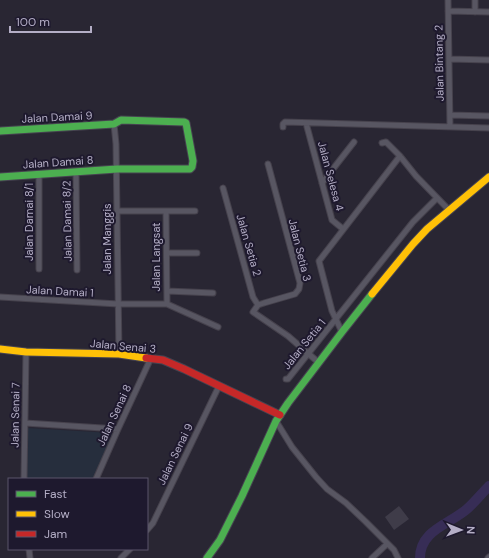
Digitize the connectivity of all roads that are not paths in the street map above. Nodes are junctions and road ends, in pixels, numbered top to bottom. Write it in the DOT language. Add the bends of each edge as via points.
graph roads {
  1 [pos="448,0"];
  2 [pos="475,0"];
  3 [pos="448,11"];
  4 [pos="475,12"];
  5 [pos="489,12"];
  6 [pos="449,59"];
  7 [pos="489,60"];
  8 [pos="450,115"];
  9 [pos="489,116"];
  10 [pos="306,123"];
  11 [pos="114,124"];
  12 [pos="283,127"];
  13 [pos="450,127"];
  14 [pos="489,128"];
  15 [pos="0,130"];
  16 [pos="354,142"];
  17 [pos="382,143"];
  18 [pos="400,156"];
  19 [pos="268,164"];
  20 [pos="192,167"];
  21 [pos="117,169"];
  22 [pos="76,172"];
  23 [pos="38,174"];
  24 [pos="0,177"];
  25 [pos="489,177"];
  26 [pos="322,183"];
  27 [pos="223,188"];
  28 [pos="437,198"];
  29 [pos="448,210"];
  30 [pos="117,211"];
  31 [pos="166,211"];
  32 [pos="195,211"];
  33 [pos="343,229"];
  34 [pos="167,253"];
  35 [pos="197,253"];
  36 [pos="39,269"];
  37 [pos="77,270"];
  38 [pos="167,291"];
  39 [pos="213,293"];
  40 [pos="0,298"];
  41 [pos="118,304"];
  42 [pos="167,304"];
  43 [pos="258,305"];
  44 [pos="336,320"];
  45 [pos="218,327"];
  46 [pos="342,332"];
  47 [pos="0,350"];
  48 [pos="26,352"];
  49 [pos="119,354"];
  50 [pos="308,354"];
  51 [pos="151,358"];
  52 [pos="318,362"];
  53 [pos="286,379"];
  54 [pos="219,386"];
  55 [pos="278,418"];
  56 [pos="25,423"];
  57 [pos="118,429"];
  58 [pos="24,478"];
  59 [pos="96,478"];
  60 [pos="148,529"];
  61 [pos="387,544"];
  62 [pos="129,550"];
  63 [pos="121,558"];
  64 [pos="207,558"];
  65 [pos="372,558"];
  66 [pos="398,558"];
  1 -- 3 [label="street, Jalan Bintang 2"];
  2 -- 4 [label="street"];
  3 -- 4 [label="street"];
  3 -- 6 [label="street, Jalan Bintang 2"];
  4 -- 5 [label="street"];
  6 -- 7 [label="street"];
  6 -- 8 [label="street, Jalan Bintang 2"];
  8 -- 9 [label="street"];
  8 -- 13 [label="street, Jalan Bintang 2"];
  10 -- 12 [label="street" via="285,122"];
  10 -- 13 [label="street"];
  10 -- 26 [label="street, Jalan Selesa 4"];
  11 -- 15 [label="street, Jalan Damai 9"];
  11 -- 20 [label="street, Jalan Damai 9" via="121,120 186,123"];
  11 -- 21 [label="street, Jalan Manggis"];
  13 -- 14 [label="street"];
  16 -- 26 [label="street"];
  17 -- 18 [label="street" via="386,142"];
  18 -- 28 [label="street"];
  18 -- 33 [label="street"];
  19 -- 43 [label="street, Jalan Setia 3" via="300,283 295,294"];
  20 -- 21 [label="street, Jalan Damai 8"];
  21 -- 22 [label="street, Jalan Damai 8"];
  21 -- 30 [label="street, Jalan Manggis"];
  22 -- 23 [label="street, Jalan Damai 8"];
  22 -- 37 [label="street, Jalan Damai 8/2"];
  23 -- 24 [label="street, Jalan Damai 8"];
  23 -- 36 [label="street, Jalan Damai 8/1"];
  25 -- 29 [label="street"];
  26 -- 33 [label="street, Jalan Selesa 4" via="332,220"];
  27 -- 43 [label="street, Jalan Setia 2" via="253,297"];
  28 -- 29 [label="street"];
  28 -- 44 [label="street, Jalan Setia 1" via="413,222"];
  29 -- 46 [label="street" via="413,244"];
  30 -- 31 [label="street"];
  30 -- 41 [label="street, Jalan Manggis"];
  31 -- 32 [label="street"];
  31 -- 34 [label="street, Jalan Langsat"];
  33 -- 44 [label="street" via="319,261"];
  34 -- 35 [label="street"];
  34 -- 38 [label="street, Jalan Langsat"];
  38 -- 39 [label="street"];
  38 -- 42 [label="street, Jalan Langsat"];
  40 -- 41 [label="street, Jalan Damai 1"];
  41 -- 42 [label="street, Jalan Damai 1"];
  41 -- 49 [label="street, Jalan Manggis"];
  42 -- 45 [label="street"];
  43 -- 50 [label="street" via="253,312 288,336"];
  44 -- 46 [label="street"];
  44 -- 50 [label="street, Jalan Setia 1"];
  46 -- 52 [label="street"];
  47 -- 48 [label="street, Jalan Senai 3"];
  48 -- 49 [label="street, Jalan Senai 3"];
  48 -- 56 [label="street, Jalan Senai 7"];
  49 -- 51 [label="street, Jalan Senai 3"];
  50 -- 52 [label="street"];
  50 -- 53 [label="street, Jalan Setia 1"];
  51 -- 54 [label="street, Jalan Senai 3" via="163,360"];
  51 -- 57 [label="street, Jalan Senai 8"];
  52 -- 55 [label="street"];
  54 -- 55 [label="street, Jalan Senai 3"];
  54 -- 60 [label="street, Jalan Senai 9"];
  55 -- 61 [label="street" via="292,447 327,490 346,503"];
  55 -- 64 [label="street" via="220,540"];
  56 -- 57 [label="street"];
  56 -- 58 [label="street, Jalan Senai 7"];
  57 -- 59 [label="street, Jalan Senai 8"];
  61 -- 65 [label="street"];
  61 -- 66 [label="street"];
  62 -- 63 [label="street"];
}
